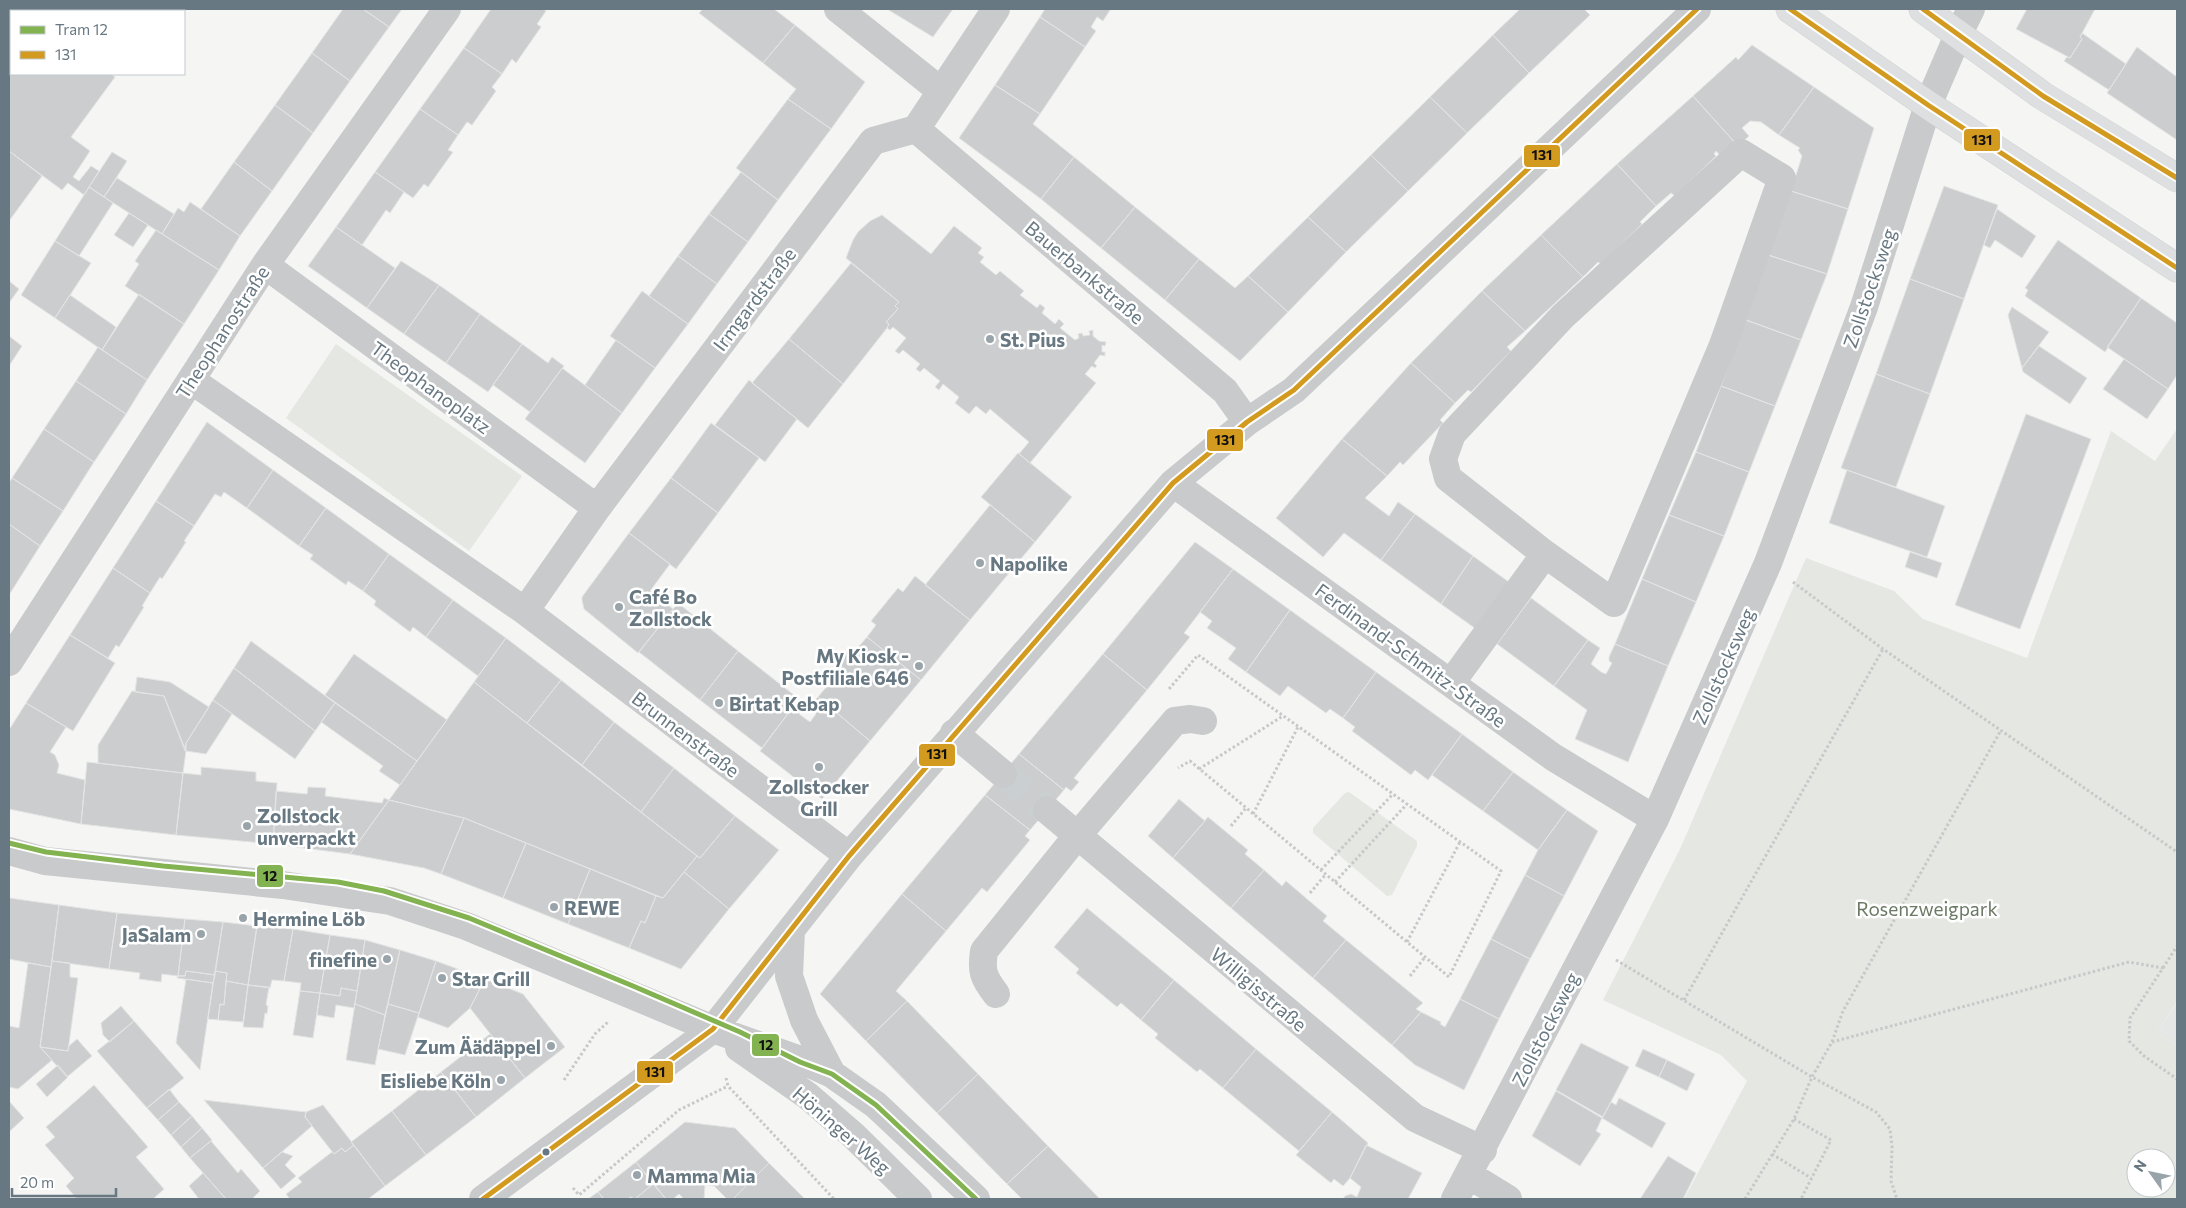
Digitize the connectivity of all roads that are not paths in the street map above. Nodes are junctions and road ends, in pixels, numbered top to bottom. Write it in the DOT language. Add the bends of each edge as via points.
graph roads {
  1 [pos="447,9"];
  2 [pos="838,9"];
  3 [pos="996,9"];
  4 [pos="1697,9"];
  5 [pos="1790,9"];
  6 [pos="1924,9"];
  7 [pos="1971,9"];
  8 [pos="1959,33"];
  9 [pos="941,91"];
  10 [pos="1928,105"];
  11 [pos="916,129"];
  12 [pos="2177,178"];
  13 [pos="265,265"];
  14 [pos="2177,268"];
  15 [pos="192,380"];
  16 [pos="1247,422"];
  17 [pos="1173,483"];
  18 [pos="597,508"];
  19 [pos="1545,554"];
  20 [pos="525,611"];
  21 [pos="9,662"];
  22 [pos="1451,683"];
  23 [pos="1203,720"];
  24 [pos="954,732"];
  25 [pos="1003,774"];
  26 [pos="1046,810"];
  27 [pos="1655,819"];
  28 [pos="1078,836"];
  29 [pos="9,851"];
  30 [pos="849,856"];
  31 [pos="792,930"];
  32 [pos="996,994"];
  33 [pos="713,1029"];
  34 [pos="832,1074"];
  35 [pos="1483,1150"];
  36 [pos="1469,1175"];
  37 [pos="483,1199"];
  38 [pos="918,1199"];
  39 [pos="976,1199"];
  40 [pos="1456,1199"];
  41 [pos="1508,1199"];
  1 -- 13 [label="street, Theophanostraße"];
  2 -- 9 [label="street"];
  3 -- 9 [label="street"];
  4 -- 16 [label="street" via="1294,390"];
  5 -- 10 [label="main road"];
  6 -- 8 [label="main road"];
  7 -- 8 [label="street, Zollstocksweg"];
  8 -- 10 [label="street, Zollstocksweg"];
  8 -- 12 [label="main road" via="2043,96"];
  9 -- 11 [label="street"];
  10 -- 14 [label="main road"];
  10 -- 27 [label="street, Zollstocksweg" via="1864,307 1768,563"];
  11 -- 16 [label="street, Bauerbankstraße" via="1225,391"];
  11 -- 18 [label="street, Irmgardstraße" via="873,141"];
  13 -- 15 [label="street, Theophanostraße"];
  13 -- 18 [label="street, Theophanoplatz"];
  15 -- 20 [label="street"];
  15 -- 21 [label="street, Theophanostraße"];
  16 -- 17 [label="street"];
  17 -- 22 [label="street, Ferdinand-Schmitz-Straße"];
  17 -- 24 [label="street"];
  18 -- 20 [label="street, Irmgardstraße"];
  19 -- 19 [label="street" via="1448,478 1443,459 1452,434 1563,316 1741,153 1782,178 1723,345 1614,603"];
  19 -- 22 [label="street"];
  20 -- 30 [label="street, Brunnenstraße"];
  22 -- 27 [label="street, Ferdinand-Schmitz-Straße" via="1553,757"];
  23 -- 28 [label="street" via="1175,721"];
  24 -- 25 [label="street"];
  24 -- 30 [label="street"];
  26 -- 28 [label="street, Willigisstraße"];
  27 -- 35 [label="street, Zollstocksweg"];
  28 -- 32 [label="street" via="984,951 982,969"];
  28 -- 35 [label="street, Willigisstraße" via="1415,1118"];
  29 -- 33 [label="street, Höninger Weg" via="46,860 283,885 390,901 466,926"];
  30 -- 31 [label="street"];
  31 -- 33 [label="street"];
  31 -- 34 [label="street" via="789,976 804,1020"];
  33 -- 34 [label="street, Höninger Weg"];
  33 -- 37 [label="street"];
  33 -- 38 [label="street, Höninger Weg" via="808,1096"];
  34 -- 39 [label="street, Höninger Weg" via="876,1105"];
  35 -- 36 [label="street, Zollstocksweg"];
  36 -- 40 [label="street, Zollstocksweg"];
  36 -- 41 [label="street"];
}
